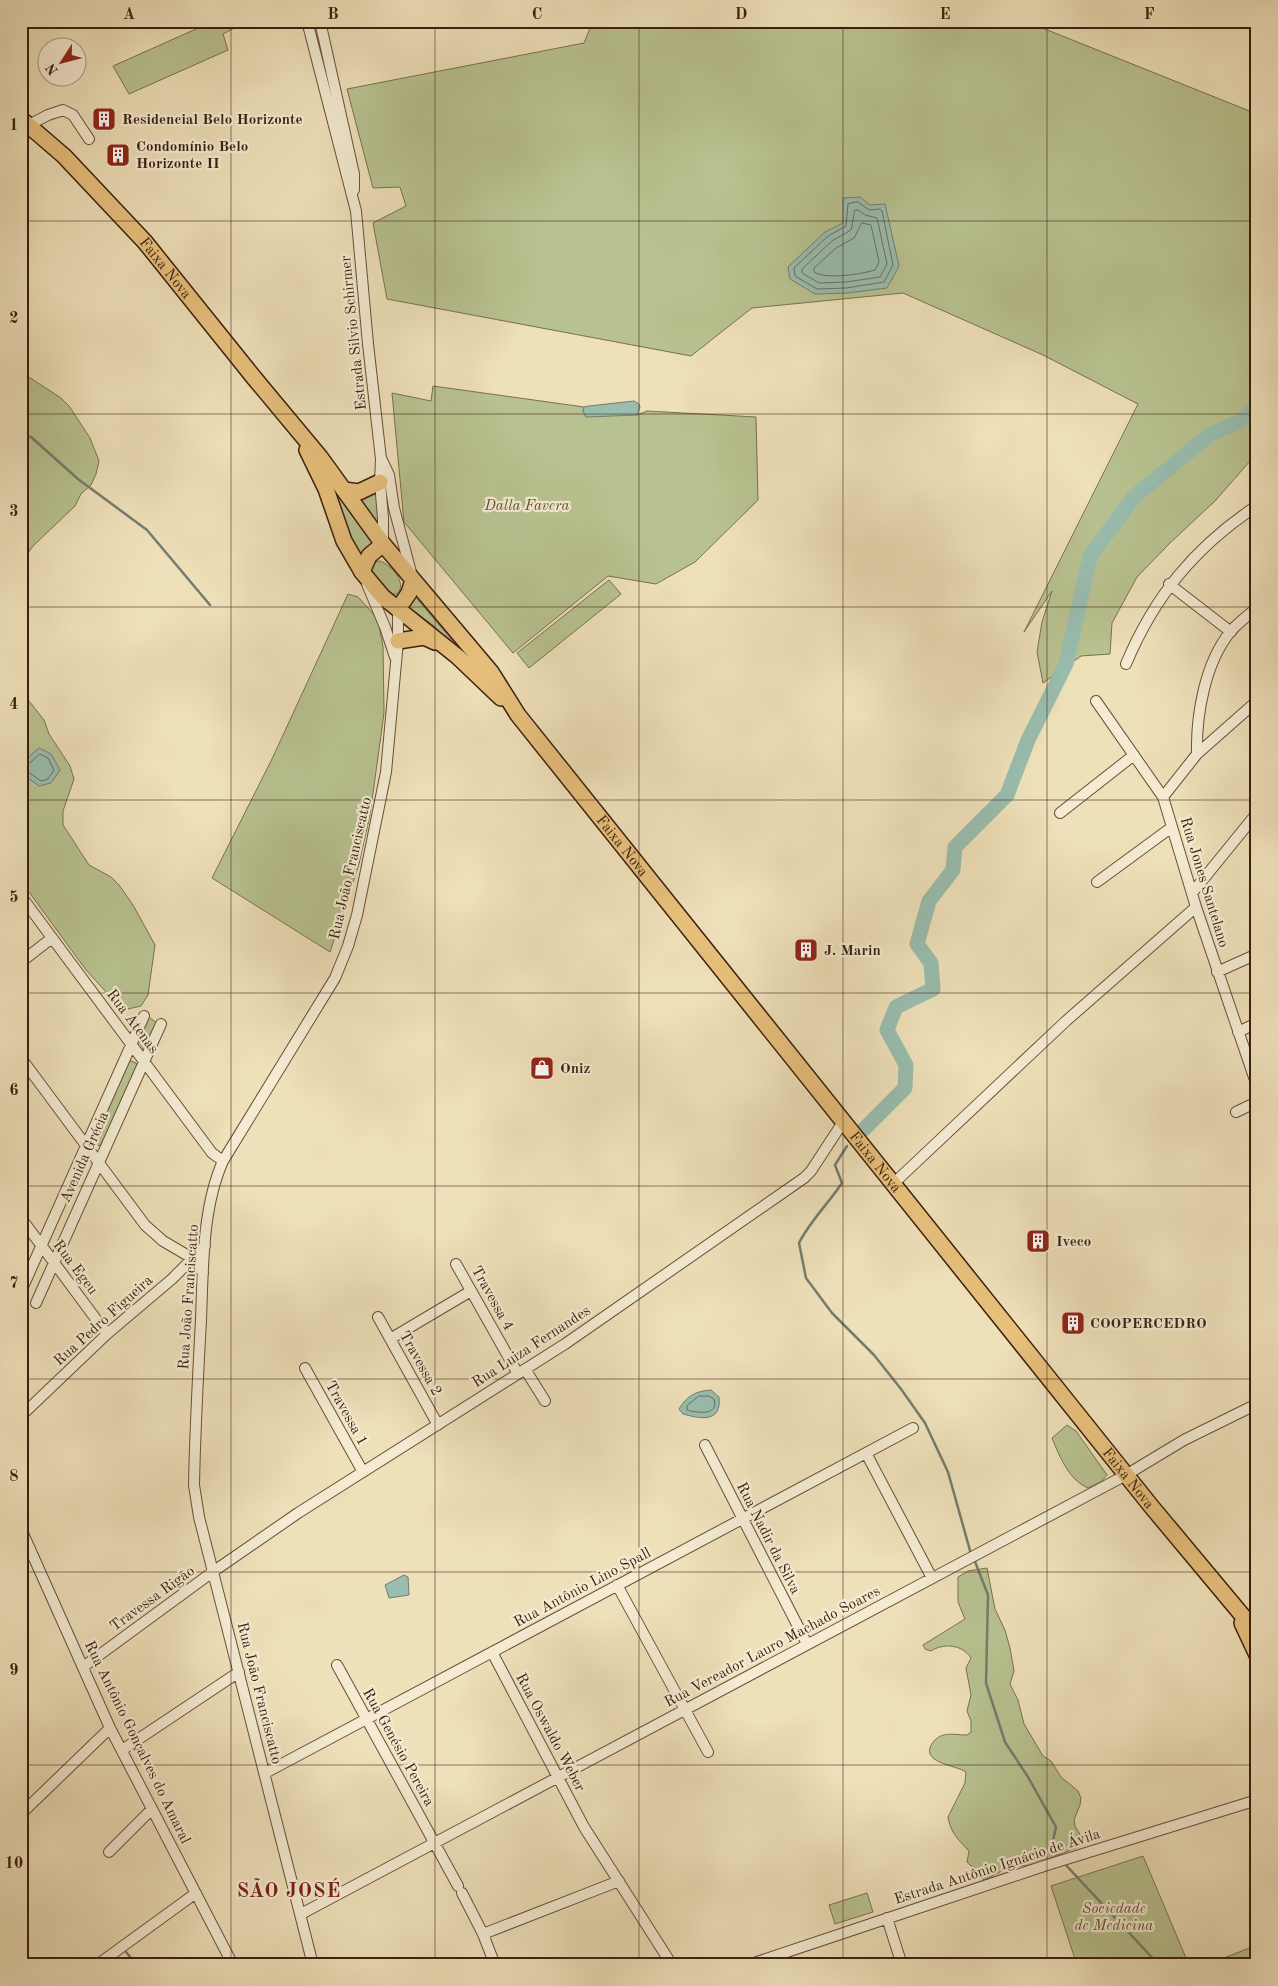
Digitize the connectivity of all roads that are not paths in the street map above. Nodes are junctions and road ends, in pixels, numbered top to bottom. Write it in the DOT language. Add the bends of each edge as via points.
graph roads {
  1 [pos="307,21"];
  2 [pos="320,21"];
  3 [pos="25,122"];
  4 [pos="89,139"];
  5 [pos="354,203"];
  6 [pos="296,429"];
  7 [pos="381,459"];
  8 [pos="380,482"];
  9 [pos="344,490"];
  10 [pos="1255,506"];
  11 [pos="383,544"];
  12 [pos="362,572"];
  13 [pos="413,580"];
  14 [pos="1169,584"];
  15 [pos="1257,608"];
  16 [pos="398,609"];
  17 [pos="1231,632"];
  18 [pos="398,642"];
  19 [pos="441,644"];
  20 [pos="395,658"];
  21 [pos="1126,664"];
  22 [pos="1096,701"];
  23 [pos="1257,701"];
  24 [pos="518,715"];
  25 [pos="1196,754"];
  26 [pos="1134,755"];
  27 [pos="1163,797"];
  28 [pos="1060,813"];
  29 [pos="1257,813"];
  30 [pos="1172,827"];
  31 [pos="1097,882"];
  32 [pos="1192,893"];
  33 [pos="21,896"];
  34 [pos="1196,907"];
  35 [pos="52,938"];
  36 [pos="1257,954"];
  37 [pos="21,962"];
  38 [pos="1217,972"];
  39 [pos="144,1016"];
  40 [pos="1257,1023"];
  41 [pos="161,1024"];
  42 [pos="1238,1032"];
  43 [pos="131,1045"];
  44 [pos="21,1058"];
  45 [pos="144,1062"];
  46 [pos="1257,1086"];
  47 [pos="1257,1102"];
  48 [pos="1236,1112"];
  49 [pos="843,1122"];
  50 [pos="86,1145"];
  51 [pos="223,1161"];
  52 [pos="99,1163"];
  53 [pos="894,1184"];
  54 [pos="21,1218"];
  55 [pos="42,1245"];
  56 [pos="205,1246"];
  57 [pos="192,1258"];
  58 [pos="54,1262"];
  59 [pos="456,1264"];
  60 [pos="203,1274"];
  61 [pos="22,1289"];
  62 [pos="471,1291"];
  63 [pos="36,1303"];
  64 [pos="378,1317"];
  65 [pos="107,1334"];
  66 [pos="390,1338"];
  67 [pos="305,1368"];
  68 [pos="522,1371"];
  69 [pos="545,1401"];
  70 [pos="1257,1404"];
  71 [pos="21,1416"];
  72 [pos="438,1425"];
  73 [pos="913,1428"];
  74 [pos="705,1445"];
  75 [pos="866,1453"];
  76 [pos="363,1472"];
  77 [pos="1126,1475"];
  78 [pos="743,1518"];
  79 [pos="21,1529"];
  80 [pos="214,1571"];
  81 [pos="932,1578"];
  82 [pos="617,1586"];
  83 [pos="1235,1608"];
  84 [pos="1257,1633"];
  85 [pos="807,1644"];
  86 [pos="492,1652"];
  87 [pos="1257,1655"];
  88 [pos="83,1666"];
  89 [pos="337,1666"];
  90 [pos="239,1672"];
  91 [pos="685,1710"];
  92 [pos="366,1719"];
  93 [pos="110,1728"];
  94 [pos="122,1750"];
  95 [pos="708,1752"];
  96 [pos="265,1773"];
  97 [pos="558,1777"];
  98 [pos="1257,1800"];
  99 [pos="152,1808"];
  100 [pos="21,1814"];
  101 [pos="435,1842"];
  102 [pos="109,1852"];
  103 [pos="618,1881"];
  104 [pos="196,1893"];
  105 [pos="300,1914"];
  106 [pos="887,1918"];
  107 [pos="483,1934"];
  108 [pos="96,1965"];
  109 [pos="233,1965"];
  110 [pos="314,1965"];
  111 [pos="495,1965"];
  112 [pos="672,1965"];
  113 [pos="748,1965"];
  114 [pos="902,1965"];
  1 -- 5 [label="street, Estrada Silvio Schirmer"];
  2 -- 5 [label="street, Estrada Silvio Schirmer" via="354,174"];
  3 -- 4 [label="street" via="62,110 73,115"];
  3 -- 6 [label="highway, Faixa Nova" via="64,156 145,242"];
  5 -- 7 [label="street, Estrada Silvio Schirmer"];
  6 -- 9 [label="highway, Faixa Nova"];
  6 -- 12 [label="highway, Faixa Nova" via="326,489 344,541"];
  7 -- 8 [label="street, Estrada Silvio Schirmer"];
  7 -- 13 [label="street, Estrada Silvio Schirmer" via="389,475"];
  8 -- 9 [label="highway" via="359,492"];
  8 -- 11 [label="street, Estrada Silvio Schirmer"];
  9 -- 11 [label="highway, Faixa Nova"];
  10 -- 14 [label="street" via="1212,539"];
  11 -- 12 [label="highway" via="370,556"];
  11 -- 13 [label="highway, Faixa Nova"];
  12 -- 16 [label="highway, Faixa Nova"];
  12 -- 20 [label="street, Rua João Franciscatto"];
  13 -- 16 [label="highway"];
  13 -- 24 [label="highway, Faixa Nova" via="491,672"];
  14 -- 17 [label="street"];
  14 -- 21 [label="street" via="1142,628"];
  15 -- 17 [label="street"];
  16 -- 18 [label="street, Rua João Franciscatto"];
  16 -- 19 [label="highway, Faixa Nova"];
  17 -- 25 [label="street" via="1205,686"];
  18 -- 19 [label="highway" via="424,638"];
  18 -- 20 [label="street, Rua João Franciscatto"];
  19 -- 24 [label="highway, Faixa Nova"];
  20 -- 51 [label="street, Rua João Franciscatto" via="386,772 348,946 335,978"];
  22 -- 26 [label="street, Rua Jones Santelano"];
  23 -- 25 [label="street"];
  24 -- 49 [label="highway, Faixa Nova"];
  25 -- 27 [label="street"];
  26 -- 27 [label="street, Rua Jones Santelano"];
  26 -- 28 [label="street"];
  27 -- 30 [label="street, Rua Jones Santelano"];
  29 -- 32 [label="street"];
  30 -- 31 [label="street"];
  30 -- 32 [label="street, Rua Jones Santelano"];
  32 -- 34 [label="street, Rua Jones Santelano"];
  33 -- 35 [label="street, Rua Atenas"];
  34 -- 38 [label="street, Rua Jones Santelano"];
  34 -- 53 [label="street" via="1066,1020"];
  35 -- 37 [label="street"];
  35 -- 43 [label="street, Rua Atenas"];
  36 -- 38 [label="street"];
  38 -- 42 [label="street, Rua Jones Santelano"];
  39 -- 43 [label="street, Avenida Grécia"];
  40 -- 42 [label="street"];
  41 -- 45 [label="street, Avenida Grécia"];
  42 -- 46 [label="street, Rua Jones Santelano"];
  43 -- 45 [label="street, Rua Atenas"];
  43 -- 50 [label="street, Avenida Grécia"];
  44 -- 50 [label="street"];
  45 -- 51 [label="street, Rua Atenas" via="212,1153"];
  45 -- 52 [label="street, Avenida Grécia"];
  47 -- 48 [label="street"];
  49 -- 53 [label="highway, Faixa Nova"];
  49 -- 68 [label="street, Rua Luiza Fernandes" via="804,1178"];
  50 -- 52 [label="street"];
  50 -- 55 [label="street, Avenida Grécia"];
  51 -- 56 [label="street, Rua João Franciscatto" via="214,1186"];
  52 -- 57 [label="street" via="152,1234"];
  52 -- 58 [label="street, Avenida Grécia"];
  53 -- 77 [label="highway, Faixa Nova"];
  54 -- 55 [label="street, Rua Egeu"];
  55 -- 58 [label="street, Rua Egeu"];
  55 -- 61 [label="street, Avenida Grécia"];
  56 -- 57 [label="street, Rua Pedro Figueira"];
  56 -- 60 [label="street, Rua João Franciscatto"];
  57 -- 60 [label="street"];
  57 -- 65 [label="street, Rua Pedro Figueira"];
  58 -- 63 [label="street, Avenida Grécia"];
  58 -- 65 [label="street, Rua Egeu"];
  59 -- 62 [label="street, Travessa 4"];
  60 -- 80 [label="street, Rua João Franciscatto" via="194,1485"];
  62 -- 66 [label="street"];
  62 -- 68 [label="street, Travessa 4"];
  64 -- 66 [label="street, Travessa 2"];
  65 -- 71 [label="street, Rua Pedro Figueira"];
  66 -- 72 [label="street, Travessa 2"];
  67 -- 76 [label="street, Travessa 1"];
  68 -- 69 [label="street, Travessa 4"];
  68 -- 72 [label="street, Rua Luiza Fernandes"];
  70 -- 77 [label="street, Rua Vereador Lauro Machado Soares" via="1184,1440"];
  72 -- 76 [label="street, Rua Luiza Fernandes"];
  73 -- 75 [label="street, Rua Antônio Lino Spall"];
  74 -- 78 [label="street, Rua Nadir da Silva"];
  75 -- 78 [label="street, Rua Antônio Lino Spall"];
  75 -- 81 [label="street"];
  76 -- 80 [label="street, Rua Luiza Fernandes"];
  77 -- 81 [label="street, Rua Vereador Lauro Machado Soares"];
  77 -- 83 [label="highway, Faixa Nova"];
  78 -- 82 [label="street, Rua Antônio Lino Spall"];
  78 -- 85 [label="street, Rua Nadir da Silva"];
  79 -- 88 [label="street, Rua Antônio Gonçalves do Amaral"];
  80 -- 88 [label="street, Travessa Rigão"];
  80 -- 90 [label="street, Rua João Franciscatto"];
  81 -- 85 [label="street, Rua Vereador Lauro Machado Soares"];
  82 -- 86 [label="street, Rua Antônio Lino Spall"];
  82 -- 91 [label="street"];
  83 -- 84 [label="highway, Faixa Nova"];
  83 -- 87 [label="highway, Faixa Nova"];
  85 -- 91 [label="street, Rua Vereador Lauro Machado Soares"];
  86 -- 92 [label="street, Rua Antônio Lino Spall"];
  86 -- 97 [label="street, Rua Oswaldo Weber"];
  88 -- 93 [label="street, Rua Antônio Gonçalves do Amaral"];
  89 -- 92 [label="street, Rua Genésio Pereira"];
  90 -- 94 [label="street"];
  90 -- 96 [label="street, Rua João Franciscatto"];
  91 -- 95 [label="street"];
  91 -- 97 [label="street, Rua Vereador Lauro Machado Soares"];
  92 -- 96 [label="street, Rua Antônio Lino Spall"];
  92 -- 101 [label="street, Rua Genésio Pereira"];
  93 -- 94 [label="street, Rua Antônio Gonçalves do Amaral"];
  93 -- 100 [label="street"];
  94 -- 99 [label="street, Rua Antônio Gonçalves do Amaral"];
  96 -- 105 [label="street, Rua João Franciscatto"];
  97 -- 101 [label="street, Rua Vereador Lauro Machado Soares"];
  97 -- 103 [label="street, Rua Oswaldo Weber"];
  98 -- 106 [label="street, Estrada Antônio Ignácio de Ávila"];
  99 -- 102 [label="street"];
  99 -- 104 [label="street, Rua Antônio Gonçalves do Amaral"];
  101 -- 105 [label="street, Rua Vereador Lauro Machado Soares"];
  101 -- 107 [label="street, Rua Genésio Pereira"];
  103 -- 107 [label="street"];
  103 -- 112 [label="street, Rua Oswaldo Weber"];
  104 -- 108 [label="street"];
  104 -- 109 [label="street, Rua Antônio Gonçalves do Amaral"];
  105 -- 110 [label="street, Rua João Franciscatto"];
  106 -- 113 [label="street, Estrada Antônio Ignácio de Ávila"];
  106 -- 114 [label="street"];
  107 -- 111 [label="street, Rua Genésio Pereira"];
}
